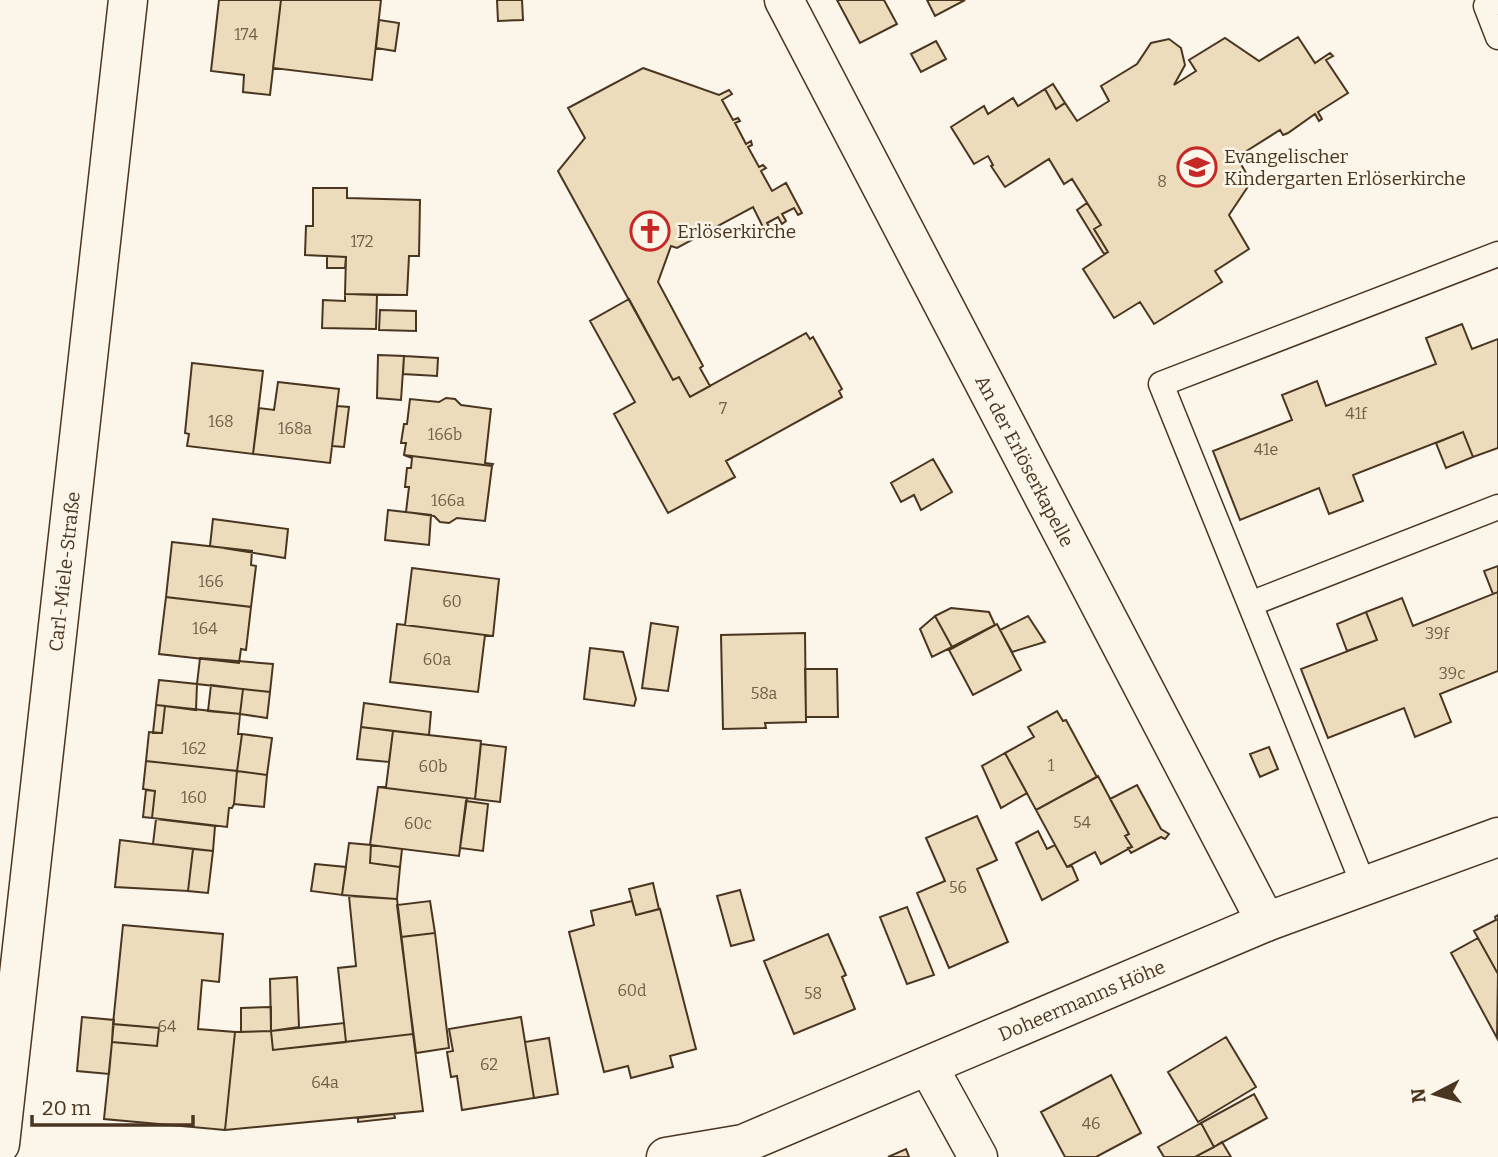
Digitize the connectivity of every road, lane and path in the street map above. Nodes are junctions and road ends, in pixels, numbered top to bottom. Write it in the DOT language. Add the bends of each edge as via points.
graph roads {
  1 [pos="128,0"];
  2 [pos="784,0"];
  3 [pos="1498,1"];
  4 [pos="1498,37"];
  5 [pos="1498,254"];
  6 [pos="1498,507"];
  7 [pos="1250,604"];
  8 [pos="1498,837"];
  9 [pos="1364,886"];
  10 [pos="1266,922"];
  11 [pos="928,1066"];
  12 [pos="0,1144"];
  13 [pos="666,1157"];
  14 [pos="978,1157"];
  1 -- 12 [label="street, Carl-Miele-Straße"];
  2 -- 10 [label="street, An der Erlöserkapelle"];
  3 -- 4 [label="lane" via="1486,6"];
  5 -- 7 [label="lane" via="1161,384"];
  6 -- 7 [label="lane"];
  7 -- 9 [label="lane"];
  8 -- 9 [label="street, Doheermanns Höhe"];
  9 -- 10 [label="street, Doheermanns Höhe"];
  10 -- 11 [label="street, Doheermanns Höhe"];
  11 -- 13 [label="street, Doheermanns Höhe" via="743,1144"];
  11 -- 14 [label="street"];
}
